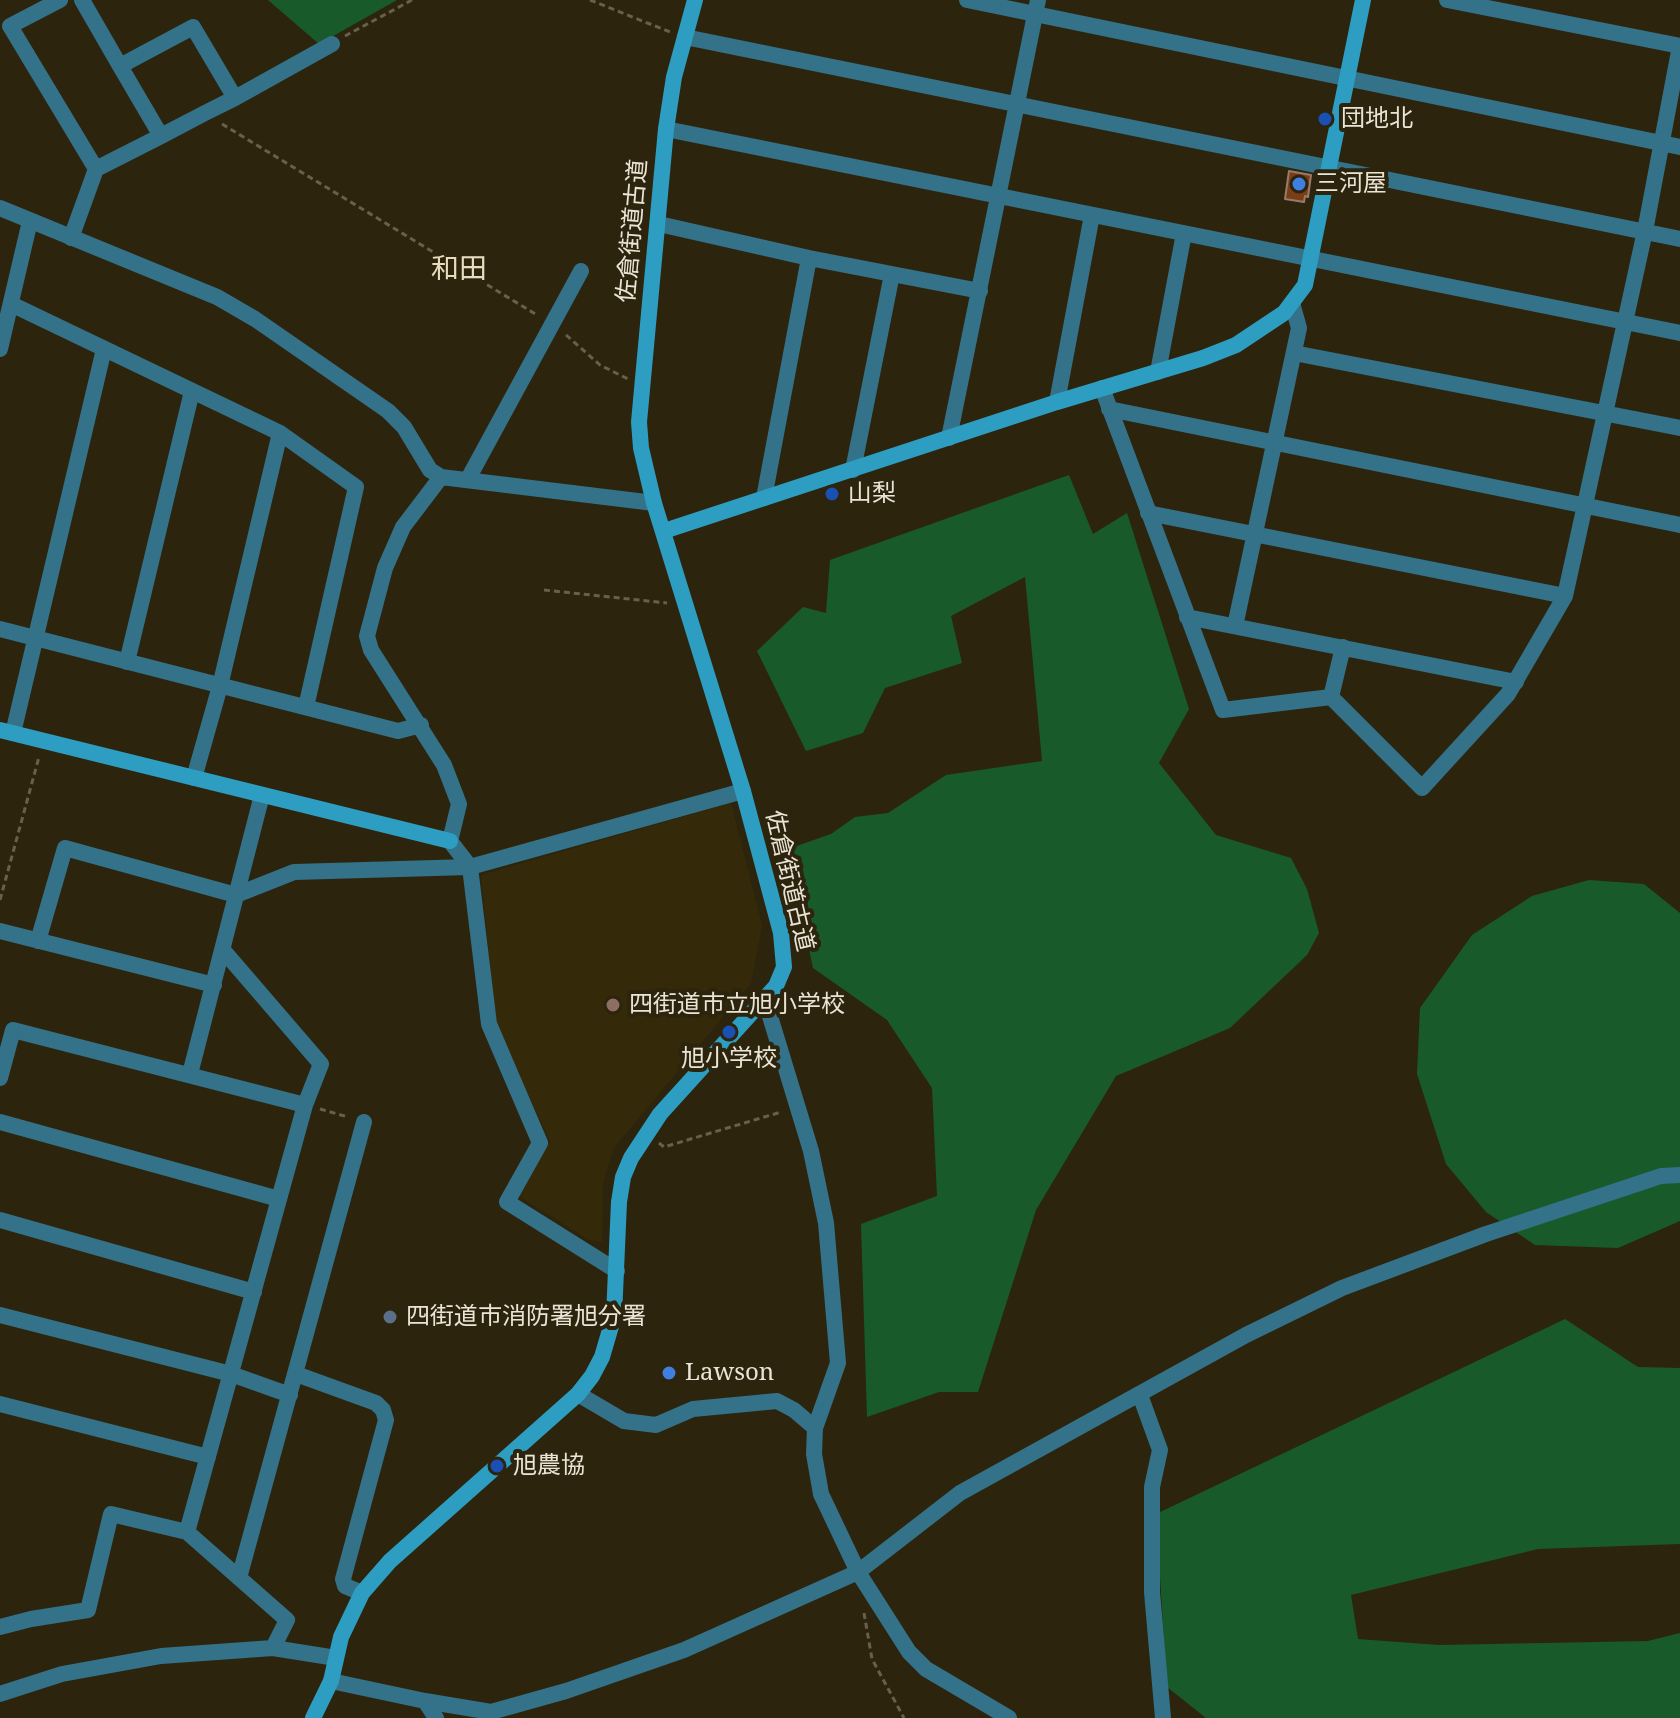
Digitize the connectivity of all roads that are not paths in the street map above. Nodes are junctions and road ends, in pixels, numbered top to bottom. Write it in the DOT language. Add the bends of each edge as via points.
graph roads {
  1 [pos="60,0"];
  2 [pos="82,0"];
  3 [pos="695,0"];
  4 [pos="967,0"];
  5 [pos="1363,0"];
  6 [pos="1447,0"];
  7 [pos="1037,7"];
  8 [pos="685,37"];
  9 [pos="332,44"];
  10 [pos="120,66"];
  11 [pos="1347,78"];
  12 [pos="235,98"];
  13 [pos="1017,103"];
  14 [pos="666,129"];
  15 [pos="161,136"];
  16 [pos="1661,143"];
  17 [pos="1680,147"];
  18 [pos="1330,167"];
  19 [pos="96,169"];
  20 [pos="999,196"];
  21 [pos="0,208"];
  22 [pos="1092,215"];
  23 [pos="30,221"];
  24 [pos="659,224"];
  25 [pos="1645,231"];
  26 [pos="1184,233"];
  27 [pos="71,238"];
  28 [pos="1680,239"];
  29 [pos="809,258"];
  30 [pos="1311,259"];
  31 [pos="581,271"];
  32 [pos="892,274"];
  33 [pos="980,291"];
  34 [pos="1292,303"];
  35 [pos="11,304"];
  36 [pos="1625,322"];
  37 [pos="1680,333"];
  38 [pos="0,349"];
  39 [pos="104,349"];
  40 [pos="1294,353"];
  41 [pos="1158,372"];
  42 [pos="1102,388"];
  43 [pos="192,391"];
  44 [pos="1057,402"];
  45 [pos="1109,409"];
  46 [pos="1605,413"];
  47 [pos="1680,428"];
  48 [pos="280,433"];
  49 [pos="949,438"];
  50 [pos="1274,443"];
  51 [pos="853,470"];
  52 [pos="441,477"];
  53 [pos="468,479"];
  54 [pos="764,498"];
  55 [pos="654,503"];
  56 [pos="1586,506"];
  57 [pos="1148,513"];
  58 [pos="1680,525"];
  59 [pos="664,531"];
  60 [pos="1255,534"];
  61 [pos="1565,596"];
  62 [pos="1187,617"];
  63 [pos="1235,626"];
  64 [pos="0,629"];
  65 [pos="35,639"];
  66 [pos="1343,647"];
  67 [pos="127,662"];
  68 [pos="1516,682"];
  69 [pos="220,686"];
  70 [pos="1331,697"];
  71 [pos="306,707"];
  72 [pos="421,725"];
  73 [pos="7,731"];
  74 [pos="194,778"];
  75 [pos="743,791"];
  76 [pos="262,795"];
  77 [pos="450,841"];
  78 [pos="470,867"];
  79 [pos="236,895"];
  80 [pos="0,931"];
  81 [pos="38,941"];
  82 [pos="222,949"];
  83 [pos="214,985"];
  84 [pos="765,1000"];
  85 [pos="190,1074"];
  86 [pos="0,1078"];
  87 [pos="305,1105"];
  88 [pos="0,1122"];
  89 [pos="364,1122"];
  90 [pos="1680,1175"];
  91 [pos="279,1199"];
  92 [pos="0,1220"];
  93 [pos="617,1271"];
  94 [pos="254,1292"];
  95 [pos="0,1315"];
  96 [pos="231,1374"];
  97 [pos="296,1374"];
  98 [pos="578,1394"];
  99 [pos="290,1395"];
  100 [pos="1140,1395"];
  101 [pos="0,1404"];
  102 [pos="815,1428"];
  103 [pos="208,1457"];
  104 [pos="187,1532"];
  105 [pos="861,1577"];
  106 [pos="239,1578"];
  107 [pos="362,1593"];
  108 [pos="0,1627"];
  109 [pos="273,1648"];
  110 [pos="336,1658"];
  111 [pos="331,1681"];
  112 [pos="0,1694"];
  113 [pos="425,1701"];
  114 [pos="313,1718"];
  115 [pos="436,1718"];
  116 [pos="1009,1718"];
  117 [pos="1163,1718"];
  1 -- 19 [label="street" via="10,26"];
  2 -- 10 [label="street"];
  3 -- 8 [label="street, 佐倉街道古道"];
  4 -- 7 [label="street"];
  5 -- 11 [label="street"];
  6 -- 16 [label="street" via="1680,46"];
  7 -- 11 [label="street"];
  7 -- 13 [label="street"];
  8 -- 13 [label="street"];
  8 -- 14 [label="street, 佐倉街道古道"];
  9 -- 12 [label="street"];
  10 -- 12 [label="street" via="193,27"];
  10 -- 15 [label="street"];
  11 -- 16 [label="street"];
  11 -- 18 [label="street"];
  12 -- 15 [label="street"];
  13 -- 18 [label="street"];
  13 -- 20 [label="street"];
  14 -- 20 [label="street"];
  14 -- 24 [label="street, 佐倉街道古道"];
  15 -- 19 [label="street"];
  16 -- 17 [label="street"];
  16 -- 25 [label="street"];
  18 -- 25 [label="street"];
  18 -- 30 [label="street"];
  19 -- 27 [label="street"];
  20 -- 22 [label="street"];
  20 -- 33 [label="street"];
  21 -- 23 [label="street"];
  22 -- 26 [label="street"];
  22 -- 44 [label="street"];
  23 -- 27 [label="street"];
  23 -- 35 [label="street"];
  24 -- 29 [label="street"];
  24 -- 55 [label="street, 佐倉街道古道" via="639,422"];
  25 -- 28 [label="street"];
  25 -- 36 [label="street"];
  26 -- 30 [label="street"];
  26 -- 41 [label="street"];
  27 -- 52 [label="street" via="217,297 255,319 388,411 430,470"];
  29 -- 32 [label="street"];
  29 -- 54 [label="street"];
  30 -- 34 [label="street" via="1305,285"];
  30 -- 36 [label="street"];
  31 -- 53 [label="street"];
  32 -- 33 [label="street"];
  32 -- 51 [label="street"];
  33 -- 49 [label="street"];
  34 -- 40 [label="street" via="1299,328"];
  34 -- 41 [label="street" via="1236,345"];
  35 -- 38 [label="street"];
  35 -- 39 [label="street"];
  36 -- 37 [label="street"];
  36 -- 46 [label="street"];
  39 -- 43 [label="street"];
  39 -- 65 [label="street"];
  40 -- 46 [label="street"];
  40 -- 50 [label="street"];
  41 -- 42 [label="street"];
  42 -- 44 [label="street"];
  42 -- 45 [label="street"];
  43 -- 48 [label="street"];
  43 -- 67 [label="street"];
  44 -- 49 [label="street"];
  45 -- 50 [label="street"];
  45 -- 57 [label="street"];
  46 -- 47 [label="street"];
  46 -- 56 [label="street"];
  48 -- 69 [label="street"];
  48 -- 71 [label="street" via="356,487"];
  49 -- 51 [label="street"];
  50 -- 56 [label="street"];
  50 -- 60 [label="street"];
  51 -- 54 [label="street"];
  52 -- 53 [label="street"];
  52 -- 72 [label="street" via="403,527 385,568 367,636"];
  53 -- 55 [label="street"];
  54 -- 59 [label="street"];
  55 -- 59 [label="street, 佐倉街道古道"];
  56 -- 58 [label="street"];
  56 -- 61 [label="street"];
  57 -- 60 [label="street"];
  57 -- 62 [label="street"];
  59 -- 75 [label="street, 佐倉街道古道"];
  60 -- 61 [label="street"];
  60 -- 63 [label="street"];
  61 -- 68 [label="street"];
  62 -- 63 [label="street"];
  62 -- 70 [label="street" via="1223,710"];
  63 -- 66 [label="street"];
  64 -- 65 [label="street"];
  65 -- 67 [label="street"];
  65 -- 73 [label="street"];
  66 -- 68 [label="street"];
  66 -- 70 [label="street"];
  67 -- 69 [label="street"];
  68 -- 70 [label="street" via="1422,788"];
  69 -- 71 [label="street"];
  69 -- 74 [label="street"];
  71 -- 72 [label="street" via="398,731"];
  72 -- 77 [label="street" via="459,804"];
  73 -- 74 [label="street"];
  74 -- 76 [label="street"];
  75 -- 78 [label="street"];
  75 -- 84 [label="street, 佐倉街道古道" via="784,951 784,967"];
  76 -- 77 [label="street"];
  76 -- 79 [label="street"];
  77 -- 78 [label="street"];
  78 -- 79 [label="street" via="294,872"];
  78 -- 93 [label="street" via="489,1024 540,1143 507,1202"];
  79 -- 81 [label="street" via="65,848"];
  79 -- 82 [label="street"];
  80 -- 81 [label="street"];
  81 -- 83 [label="street"];
  82 -- 83 [label="street"];
  82 -- 87 [label="street" via="321,1064"];
  83 -- 85 [label="street"];
  84 -- 93 [label="street, 佐倉街道古道" via="660,1114 631,1158 619,1202"];
  84 -- 102 [label="street" via="811,1151 826,1223 838,1363"];
  85 -- 86 [label="street" via="13,1030"];
  85 -- 87 [label="street"];
  87 -- 91 [label="street"];
  88 -- 91 [label="street"];
  89 -- 97 [label="street"];
  90 -- 100 [label="street" via="1661,1176 1486,1234 1342,1288"];
  91 -- 94 [label="street"];
  92 -- 94 [label="street"];
  93 -- 98 [label="street, 佐倉街道古道" via="609,1338"];
  94 -- 96 [label="street"];
  95 -- 96 [label="street"];
  96 -- 99 [label="street"];
  96 -- 103 [label="street"];
  97 -- 99 [label="street"];
  97 -- 107 [label="street" via="383,1410 386,1420 343,1579 345,1586"];
  98 -- 102 [label="street" via="624,1421 656,1425 693,1409 777,1401"];
  98 -- 107 [label="street, 佐倉街道古道" via="390,1561"];
  99 -- 106 [label="street"];
  100 -- 105 [label="street" via="960,1493"];
  100 -- 117 [label="street" via="1160,1450 1152,1487 1152,1592"];
  101 -- 103 [label="street"];
  102 -- 105 [label="street" via="821,1494"];
  103 -- 104 [label="street"];
  104 -- 106 [label="street"];
  104 -- 108 [label="street" via="111,1514 88,1610"];
  105 -- 113 [label="street" via="684,1650 566,1691 491,1712"];
  105 -- 116 [label="street" via="909,1652 926,1669"];
  106 -- 109 [label="street" via="287,1620"];
  107 -- 110 [label="street, 佐倉街道古道"];
  109 -- 110 [label="street"];
  109 -- 112 [label="street" via="161,1656 62,1674"];
  110 -- 111 [label="street, 佐倉街道古道"];
  111 -- 113 [label="street"];
  111 -- 114 [label="street, 佐倉街道古道"];
  113 -- 115 [label="street"];
}
